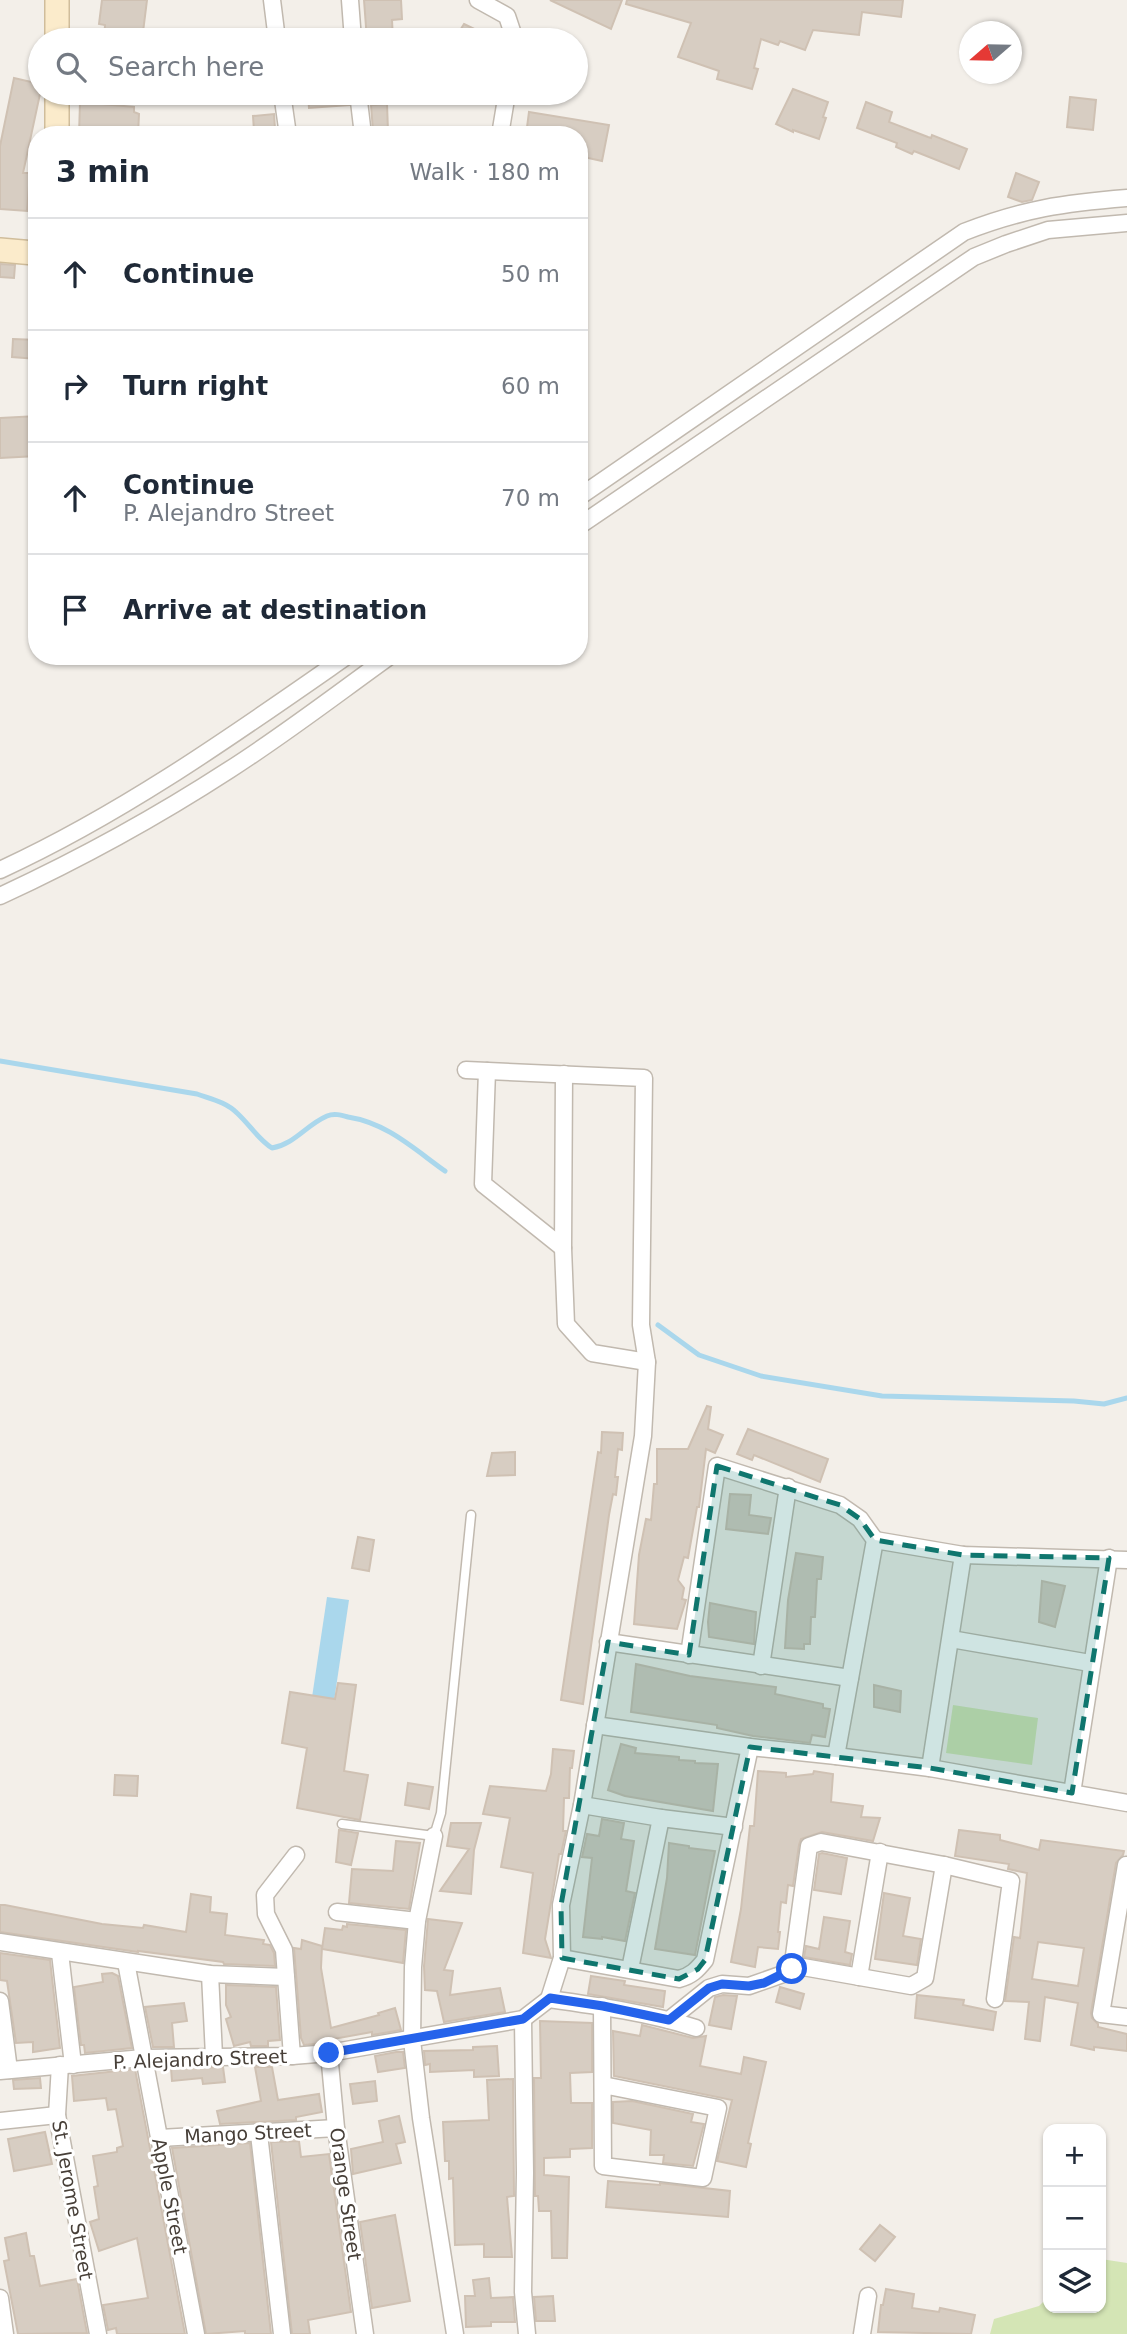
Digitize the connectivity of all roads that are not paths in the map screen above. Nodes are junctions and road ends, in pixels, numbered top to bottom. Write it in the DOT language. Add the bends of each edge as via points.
graph roads {
  1 [pos="57,0"];
  2 [pos="272,0"];
  3 [pos="350,0"];
  4 [pos="478,0"];
  5 [pos="57,28"];
  6 [pos="276,28"];
  7 [pos="352,28"];
  8 [pos="511,28"];
  9 [pos="57,105"];
  10 [pos="284,105"];
  11 [pos="359,105"];
  12 [pos="505,105"];
  13 [pos="57,126"];
  14 [pos="287,126"];
  15 [pos="362,126"];
  16 [pos="502,126"];
  17 [pos="1127,198"];
  18 [pos="1127,223"];
  19 [pos="0,250"];
  20 [pos="28,252"];
  21 [pos="588,491"];
  22 [pos="588,520"];
  23 [pos="334,665"];
  24 [pos="377,665"];
  25 [pos="0,870"];
  26 [pos="0,896"];
  27 [pos="466,1070"];
  28 [pos="487,1071"];
  29 [pos="564,1074"];
  30 [pos="563,1248"];
  31 [pos="647,1362"];
  32 [pos="788,1487"];
  33 [pos="471,1515"];
  34 [pos="875,1540"];
  35 [pos="963,1555"];
  36 [pos="1109,1558"];
  37 [pos="1127,1560"];
  38 [pos="951,1639"];
  39 [pos="608,1642"];
  40 [pos="689,1655"];
  41 [pos="1090,1663"];
  42 [pos="761,1666"];
  43 [pos="850,1678"];
  44 [pos="595,1725"];
  45 [pos="750,1747"];
  46 [pos="836,1756"];
  47 [pos="930,1768"];
  48 [pos="1072,1793"];
  49 [pos="1127,1803"];
  50 [pos="582,1805"];
  51 [pos="661,1818"];
  52 [pos="342,1824"];
  53 [pos="734,1827"];
  54 [pos="435,1836"];
  55 [pos="880,1852"];
  56 [pos="296,1855"];
  57 [pos="944,1865"];
  58 [pos="1126,1865"];
  59 [pos="337,1912"];
  60 [pos="417,1921"];
  61 [pos="0,1942"];
  62 [pos="60,1953"];
  63 [pos="562,1958"];
  64 [pos="126,1962"];
  65 [pos="630,1969"];
  66 [pos="792,1969"];
  67 [pos="210,1974"];
  68 [pos="286,1977"];
  69 [pos="859,1977"];
  70 [pos="550,1998"];
  71 [pos="995,1999"];
  72 [pos="0,2001"];
  73 [pos="603,2006"];
  74 [pos="1127,2017"];
  75 [pos="523,2019"];
  76 [pos="669,2020"];
  77 [pos="696,2028"];
  78 [pos="412,2040"];
  79 [pos="329,2053"];
  80 [pos="214,2056"];
  81 [pos="292,2056"];
  82 [pos="143,2058"];
  83 [pos="67,2065"];
  84 [pos="4,2071"];
  85 [pos="603,2085"];
  86 [pos="57,2115"];
  87 [pos="0,2121"];
  88 [pos="336,2128"];
  89 [pos="259,2134"];
  90 [pos="159,2138"];
  91 [pos="868,2296"];
  92 [pos="0,2298"];
  93 [pos="5,2334"];
  94 [pos="98,2334"];
  95 [pos="196,2334"];
  96 [pos="282,2334"];
  97 [pos="365,2334"];
  98 [pos="455,2334"];
  99 [pos="527,2334"];
  100 [pos="862,2334"];
  1 -- 5 [label="street"];
  2 -- 6 [label="street"];
  3 -- 7 [label="street"];
  4 -- 8 [label="street" via="507,16"];
  9 -- 13 [label="street"];
  10 -- 14 [label="street"];
  11 -- 15 [label="street"];
  12 -- 16 [label="street"];
  17 -- 21 [label="street" via="1040,208 964,232"];
  18 -- 22 [label="street" via="1048,230 974,257"];
  19 -- 20 [label="street"];
  23 -- 25 [label="street" via="95,823"];
  24 -- 26 [label="street" via="232,769 162,812 106,845"];
  27 -- 28 [label="street"];
  28 -- 29 [label="street"];
  28 -- 30 [label="street" via="484,1184"];
  29 -- 30 [label="street"];
  29 -- 31 [label="street" via="644,1077 641,1325"];
  30 -- 31 [label="street" via="566,1324 592,1353"];
  31 -- 39 [label="street" via="643,1436"];
  32 -- 34 [label="street" via="840,1505 860,1519"];
  32 -- 40 [label="street" via="717,1466"];
  32 -- 42 [label="street"];
  33 -- 54 [label="lane"];
  34 -- 35 [label="street"];
  34 -- 43 [label="street"];
  35 -- 36 [label="street"];
  35 -- 38 [label="street"];
  36 -- 37 [label="street"];
  36 -- 41 [label="street"];
  38 -- 41 [label="street"];
  38 -- 47 [label="street"];
  39 -- 40 [label="street"];
  39 -- 44 [label="street"];
  40 -- 42 [label="street"];
  41 -- 48 [label="street"];
  42 -- 43 [label="street"];
  43 -- 46 [label="street"];
  44 -- 45 [label="street"];
  44 -- 50 [label="street"];
  45 -- 46 [label="street"];
  45 -- 53 [label="street"];
  46 -- 47 [label="street"];
  47 -- 48 [label="street"];
  48 -- 49 [label="street"];
  50 -- 51 [label="street"];
  50 -- 63 [label="street" via="561,1905"];
  51 -- 53 [label="street"];
  51 -- 65 [label="street"];
  52 -- 54 [label="lane"];
  53 -- 65 [label="street" via="705,1959 689,1977 679,1979"];
  54 -- 60 [label="street"];
  55 -- 57 [label="street"];
  55 -- 66 [label="street" via="821,1842 809,1846"];
  55 -- 69 [label="street"];
  56 -- 68 [label="street" via="265,1895 267,1914 284,1950"];
  57 -- 69 [label="street" via="925,1978 911,1986"];
  57 -- 71 [label="street" via="1011,1881"];
  58 -- 74 [label="street" via="1101,2014"];
  59 -- 60 [label="street"];
  60 -- 78 [label="street"];
  61 -- 62 [label="street"];
  62 -- 64 [label="street"];
  62 -- 83 [label="street, St. Jerome Street"];
  63 -- 65 [label="street"];
  63 -- 70 [label="street"];
  64 -- 67 [label="street"];
  64 -- 82 [label="street, Apple Street"];
  66 -- 69 [label="street"];
  66 -- 76 [label="street" via="764,1983 709,1988"];
  67 -- 68 [label="street"];
  67 -- 80 [label="street"];
  68 -- 81 [label="street"];
  70 -- 73 [label="street"];
  70 -- 75 [label="street"];
  72 -- 84 [label="street"];
  73 -- 76 [label="street"];
  73 -- 85 [label="street"];
  75 -- 78 [label="street, P. Alejandro Street"];
  75 -- 99 [label="street"];
  76 -- 77 [label="street"];
  78 -- 79 [label="street, P. Alejandro Street"];
  78 -- 98 [label="street"];
  79 -- 81 [label="street, P. Alejandro Street"];
  79 -- 88 [label="street, Orange Street"];
  80 -- 81 [label="street, P. Alejandro Street"];
  80 -- 82 [label="street, P. Alejandro Street"];
  82 -- 83 [label="street, P. Alejandro Street"];
  82 -- 90 [label="street, Apple Street"];
  83 -- 84 [label="street, P. Alejandro Street"];
  83 -- 86 [label="street, St. Jerome Street"];
  85 -- 85 [label="street" via="718,2108 703,2179 603,2166"];
  86 -- 87 [label="street"];
  86 -- 94 [label="street, St. Jerome Street"];
  88 -- 89 [label="street, Mango Street"];
  88 -- 97 [label="street, Orange Street"];
  89 -- 90 [label="street, Mango Street"];
  89 -- 96 [label="street"];
  90 -- 95 [label="street, Apple Street"];
  91 -- 100 [label="street"];
  92 -- 93 [label="street"];
}
